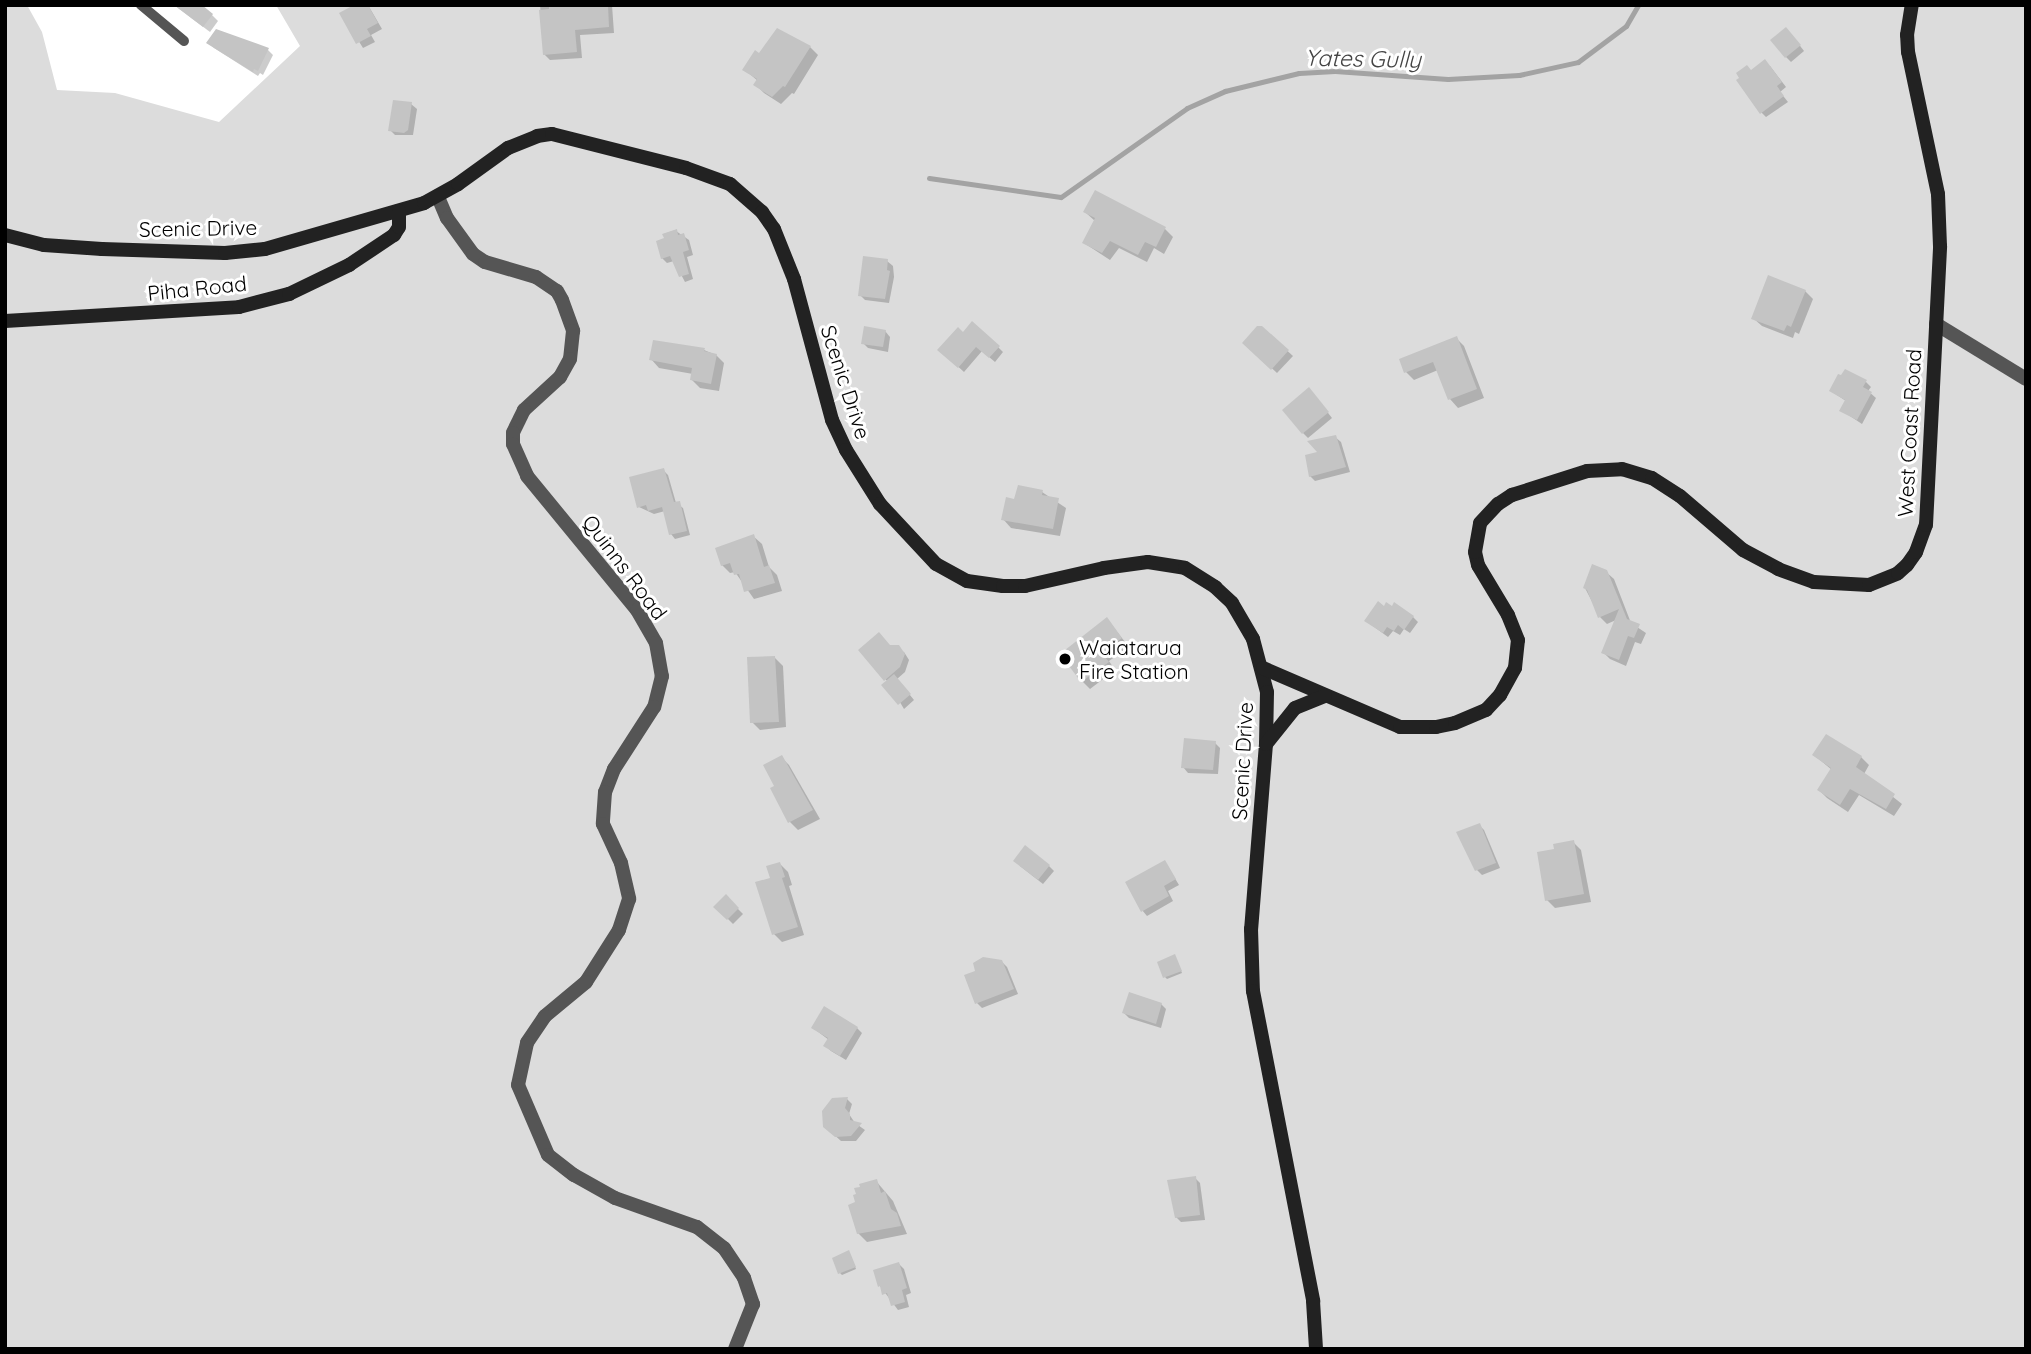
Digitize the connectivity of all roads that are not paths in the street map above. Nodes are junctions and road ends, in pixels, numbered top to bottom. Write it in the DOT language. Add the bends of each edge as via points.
graph roads {
  1 [pos="141,5"];
  2 [pos="1912,5"];
  3 [pos="184,41"];
  4 [pos="438,197"];
  5 [pos="399,211"];
  6 [pos="5,235"];
  7 [pos="5,321"];
  8 [pos="1936,324"];
  9 [pos="2026,379"];
  10 [pos="1263,668"];
  11 [pos="1325,696"];
  12 [pos="1266,744"];
  13 [pos="735,1349"];
  14 [pos="1316,1349"];
  1 -- 3 [label="lane"];
  2 -- 8 [label="main road, West Coast Road" via="1908,52 1938,194"];
  4 -- 5 [label="main road, Scenic Drive"];
  4 -- 10 [label="main road, Scenic Drive" via="508,148 552,134 686,168 730,184 762,212 785,253 832,420 846,450 880,504 918,548 952,575 986,585 1025,586 1148,562 1185,568 1232,603"];
  4 -- 13 [label="street, Quinns Road" via="473,254 485,262 536,276 562,300 573,331 570,359 560,377 524,410 513,444 527,476 637,610 656,643 662,676 654,708 614,769 605,792 603,824 621,863 629,899 619,930 586,982 545,1016 527,1043 518,1085 548,1155 615,1198 697,1227 724,1248 744,1278 753,1304"];
  5 -- 6 [label="main road, Scenic Drive" via="297,241 225,253 64,247"];
  5 -- 7 [label="main road, Piha Road" via="397,231 378,247 316,282 277,297 239,307 175,314"];
  8 -- 9 [label="street"];
  8 -- 11 [label="main road, West Coast Road" via="1926,525 1916,552 1898,573 1869,585 1850,586 1798,577 1728,540 1680,496 1652,478 1622,469 1587,471 1512,495 1480,523 1475,552 1478,565 1518,640 1515,668 1486,709 1455,723 1419,729 1377,719"];
  10 -- 11 [label="main road, West Coast Road"];
  10 -- 12 [label="main road, Scenic Drive"];
  11 -- 12 [label="main road" via="1295,708"];
  12 -- 14 [label="main road, Scenic Drive" via="1251,929 1253,991 1312,1301"];
}
